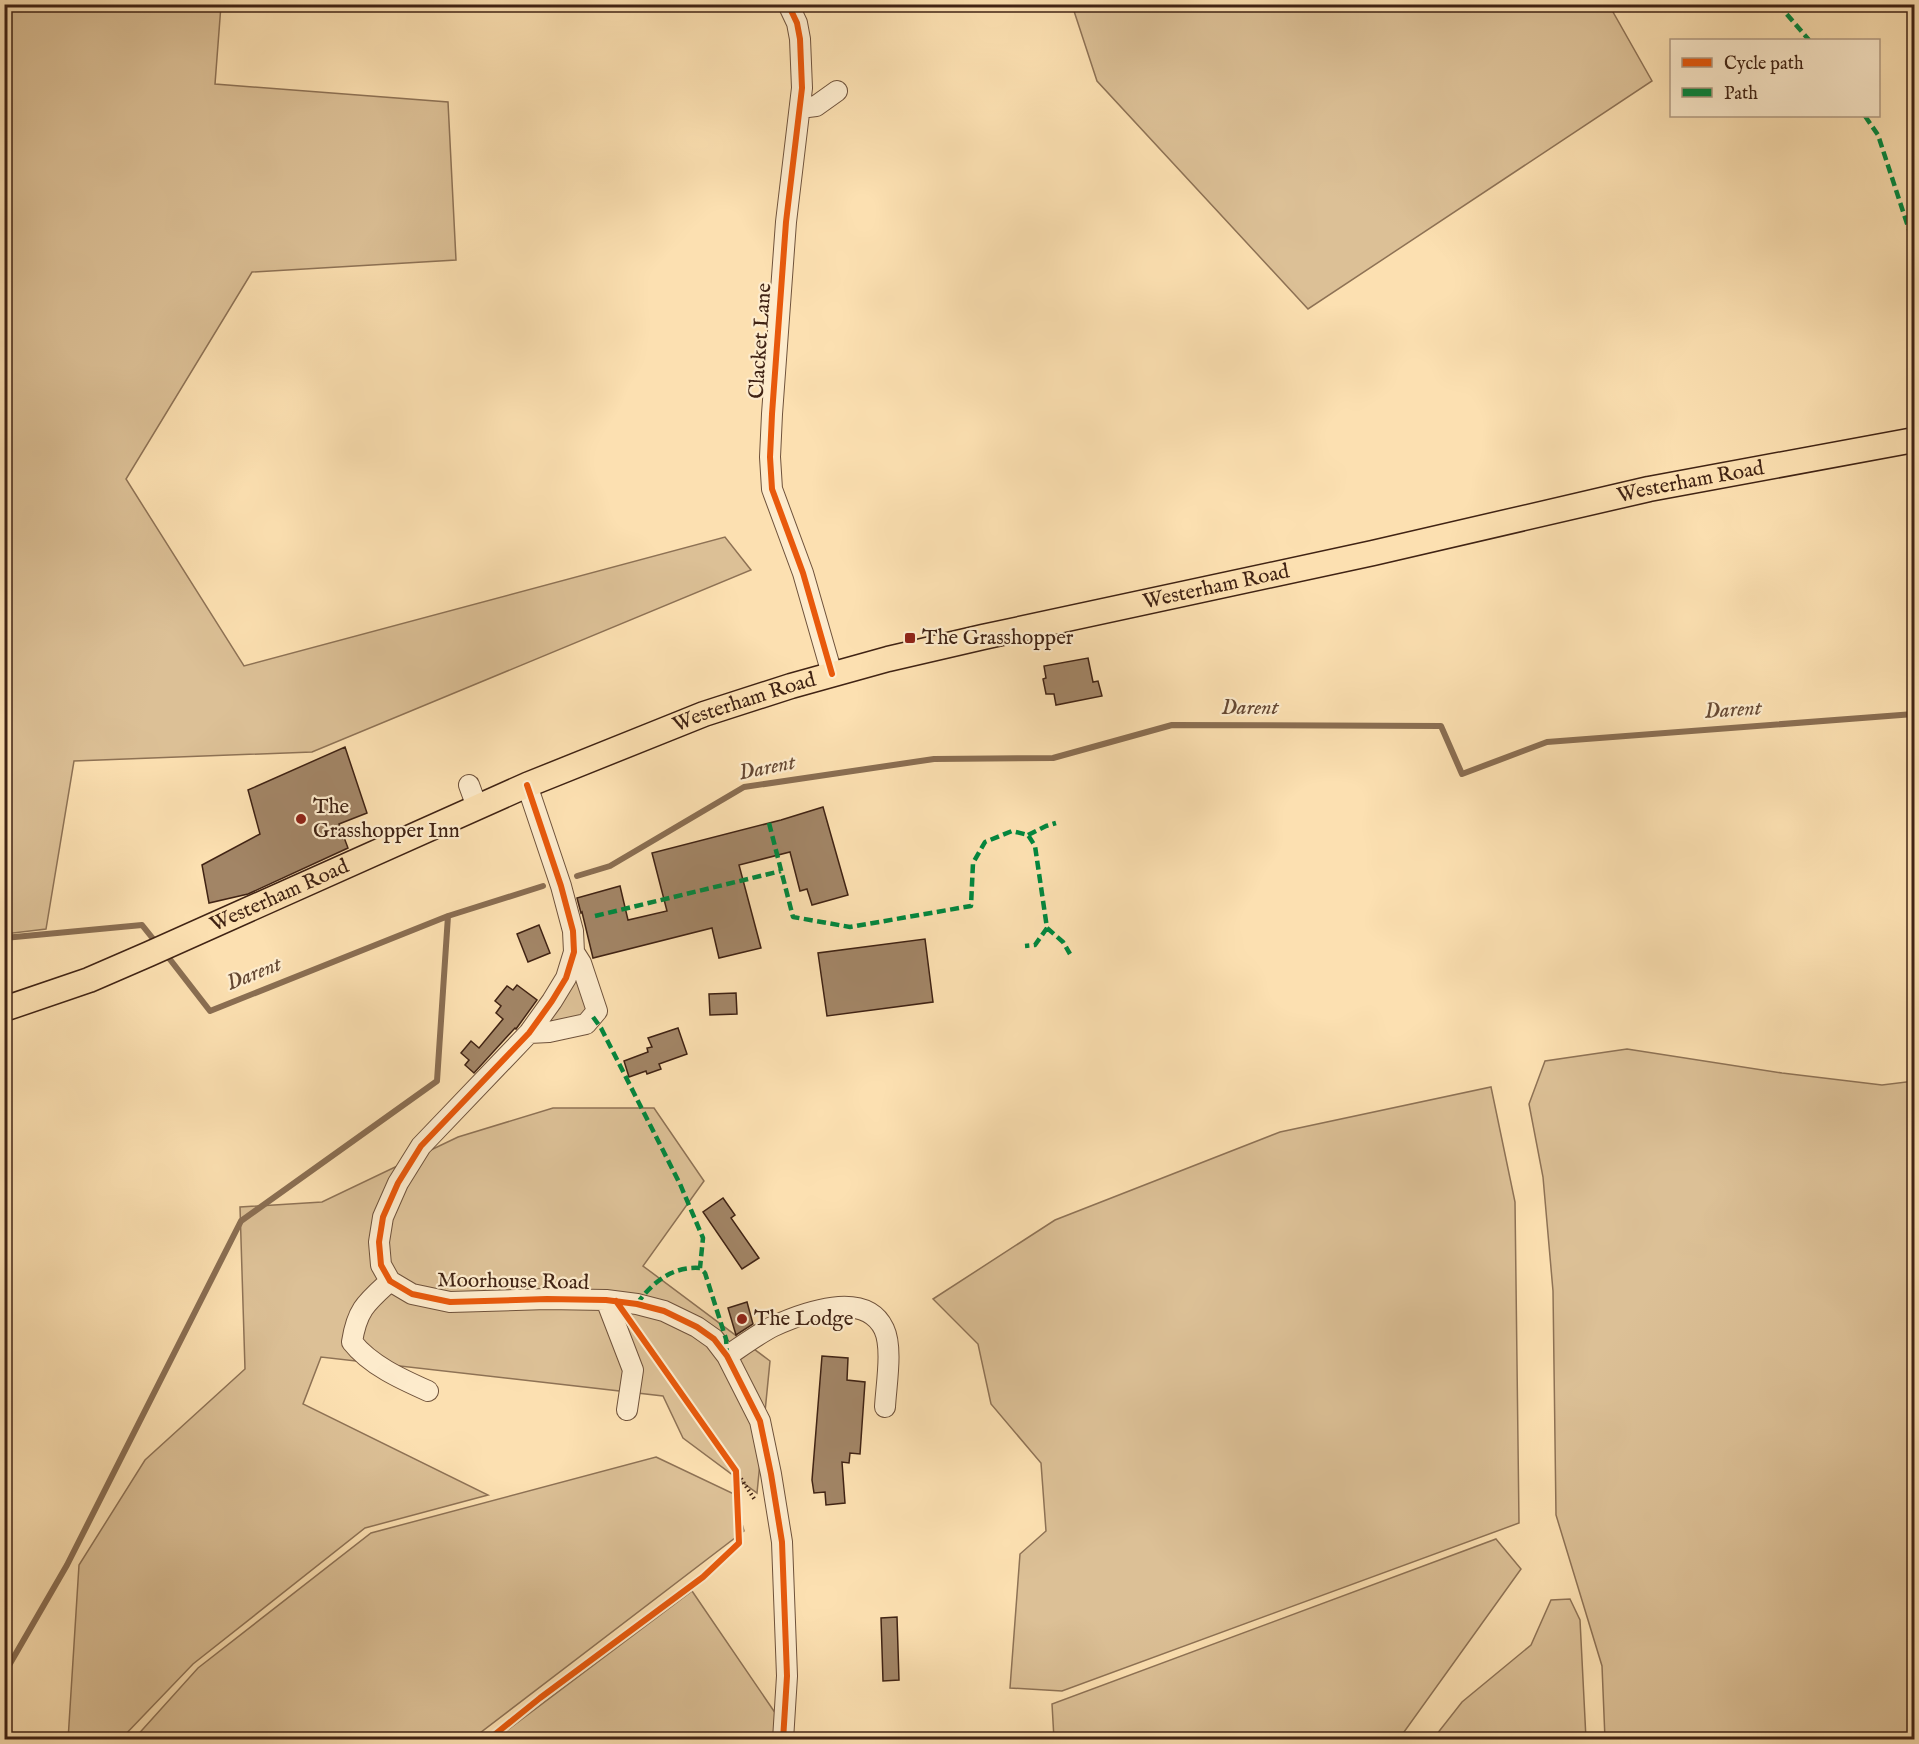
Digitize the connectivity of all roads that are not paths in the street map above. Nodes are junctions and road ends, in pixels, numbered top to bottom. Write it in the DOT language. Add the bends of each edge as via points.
graph roads {
  1 [pos="788,4"];
  2 [pos="837,91"];
  3 [pos="800,108"];
  4 [pos="1914,440"];
  5 [pos="832,674"];
  6 [pos="527,785"];
  7 [pos="574,952"];
  8 [pos="4,1010"];
  9 [pos="529,1033"];
  10 [pos="390,1281"];
  11 [pos="606,1300"];
  12 [pos="727,1356"];
  13 [pos="428,1391"];
  14 [pos="885,1407"];
  15 [pos="627,1410"];
  16 [pos="783,1740"];
  1 -- 3 [label="street, Clacket Lane" via="800,39"];
  2 -- 3 [label="street" via="816,106"];
  3 -- 5 [label="street, Clacket Lane" via="786,222 770,477"];
  4 -- 5 [label="main road, Westerham Road" via="1649,489"];
  5 -- 6 [label="main road, Westerham Road" via="704,714"];
  6 -- 7 [label="street" via="560,879"];
  6 -- 8 [label="main road, Westerham Road" via="473,796 173,944"];
  7 -- 9 [label="street" via="566,978"];
  7 -- 9 [label="street" via="597,1011 586,1024"];
  9 -- 10 [label="street" via="421,1146 398,1183 383,1217 379,1242 381,1265"];
  10 -- 11 [label="street, Moorhouse Road" via="412,1294 450,1302"];
  10 -- 13 [label="street" via="363,1306 352,1342 360,1352 400,1378"];
  11 -- 12 [label="street, Moorhouse Road" via="664,1311 714,1339"];
  11 -- 15 [label="street" via="633,1370"];
  12 -- 14 [label="street" via="774,1326 804,1315 844,1306 858,1308 870,1313 885,1330"];
  12 -- 16 [label="street, Moorhouse Road" via="760,1420 782,1542 787,1676"];
}
